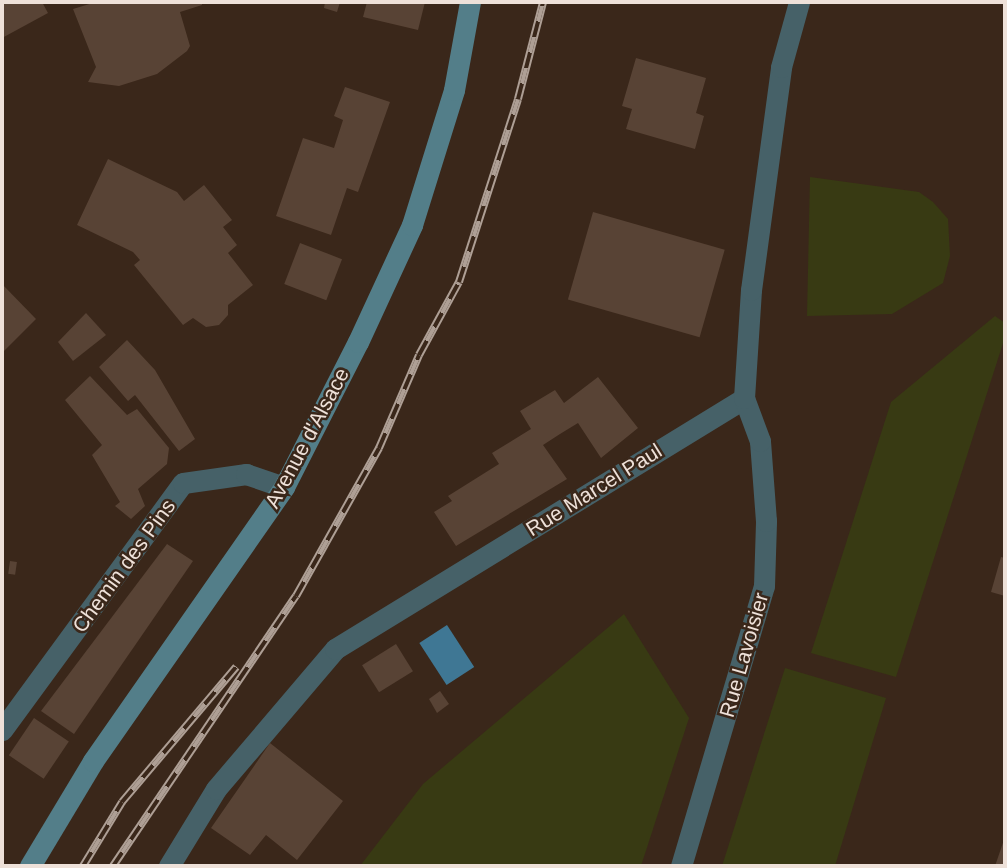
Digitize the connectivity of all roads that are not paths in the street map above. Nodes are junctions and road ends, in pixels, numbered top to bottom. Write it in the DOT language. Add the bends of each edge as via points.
graph roads {
  1 [pos="470,2"];
  2 [pos="799,2"];
  3 [pos="744,398"];
  4 [pos="284,487"];
  5 [pos="2,730"];
  6 [pos="30,866"];
  7 [pos="169,866"];
  8 [pos="681,866"];
  1 -- 4 [label="main road, Avenue d'Alsace" via="454,90 412,225"];
  2 -- 3 [label="street" via="781,67 751,290"];
  3 -- 7 [label="street, Rue Marcel Paul" via="335,649 216,789"];
  3 -- 8 [label="street, Rue Lavoisier" via="760,441 766,521 764,586"];
  4 -- 5 [label="street, Chemin des Pins" via="246,474 183,483"];
  4 -- 6 [label="main road, Avenue d'Alsace" via="93,761"];
}
